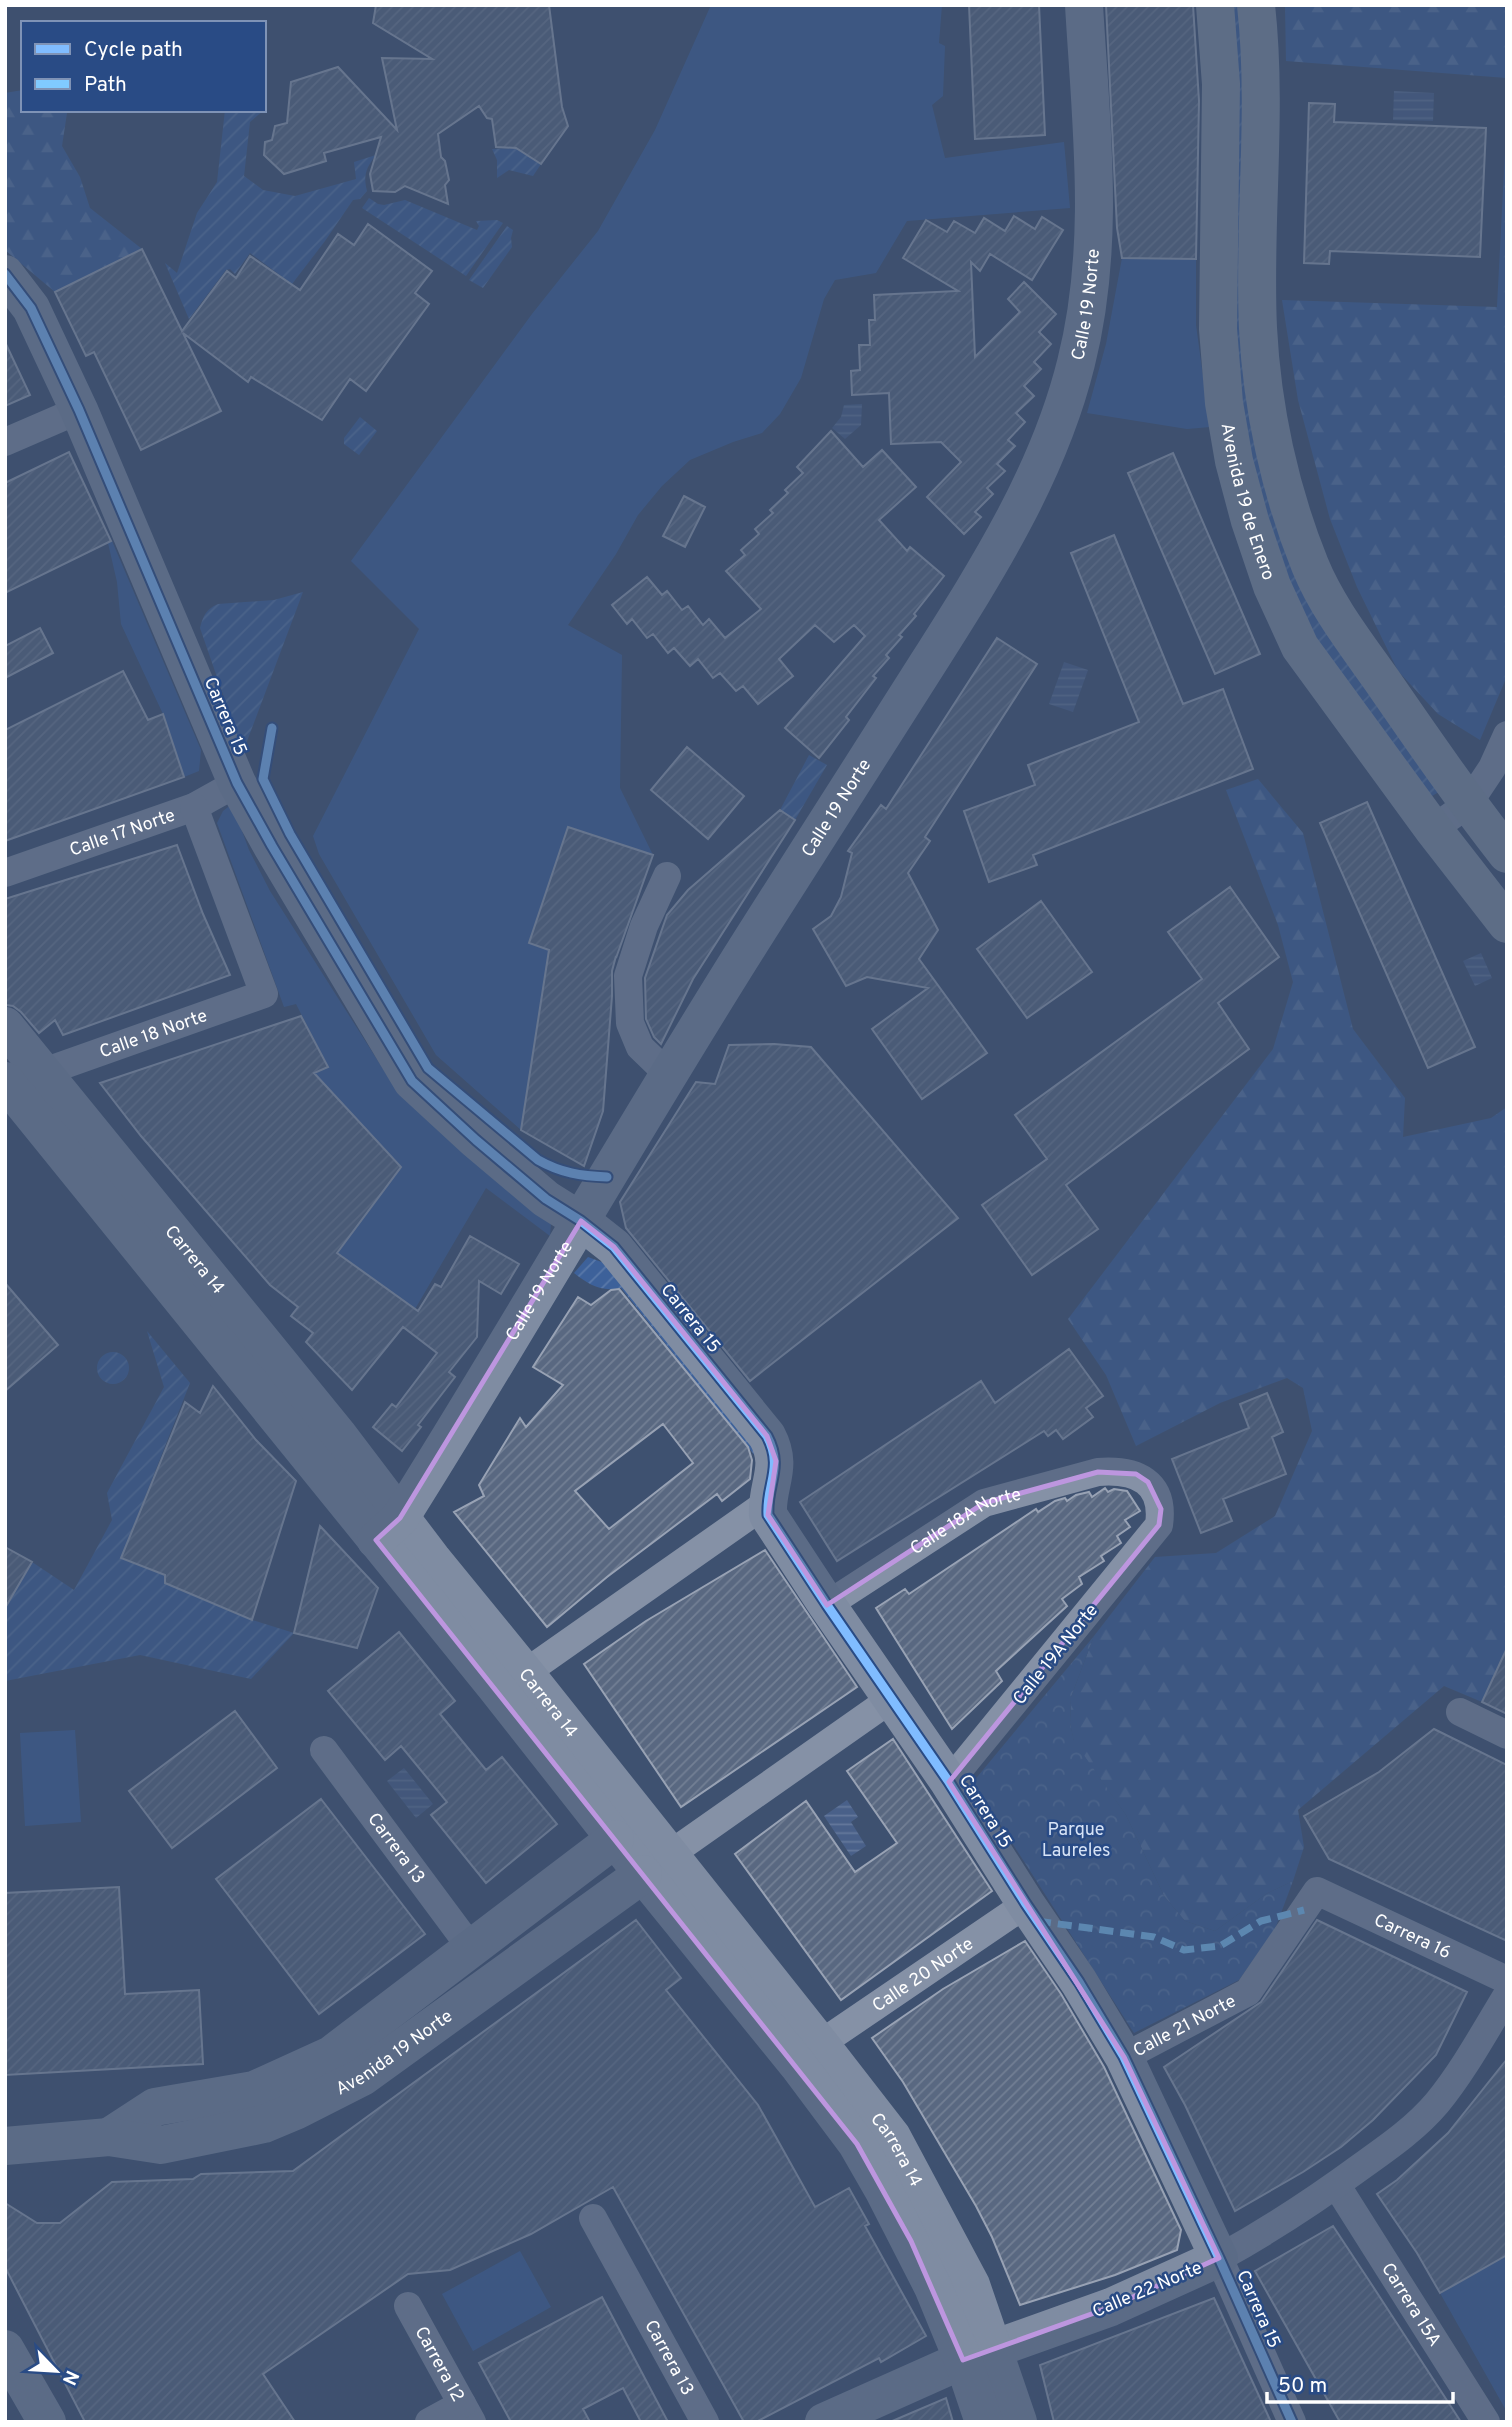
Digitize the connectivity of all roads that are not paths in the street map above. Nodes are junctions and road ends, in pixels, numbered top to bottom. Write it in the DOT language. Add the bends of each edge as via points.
graph roads {
  1 [pos="1084,5"];
  2 [pos="1215,5"];
  3 [pos="1256,5"];
  4 [pos="5,274"];
  5 [pos="79,410"];
  6 [pos="5,442"];
  7 [pos="1507,735"];
  8 [pos="237,783"];
  9 [pos="1468,804"];
  10 [pos="194,807"];
  11 [pos="1433,830"];
  12 [pos="1507,854"];
  13 [pos="5,873"];
  14 [pos="667,876"];
  15 [pos="1507,924"];
  16 [pos="5,1027"];
  17 [pos="668,1074"];
  18 [pos="23,1077"];
  19 [pos="581,1221"];
  20 [pos="1117,1471"];
  21 [pos="767,1503"];
  22 [pos="388,1529"];
  23 [pos="827,1605"];
  24 [pos="525,1673"];
  25 [pos="891,1699"];
  26 [pos="1460,1712"];
  27 [pos="1507,1735"];
  28 [pos="324,1750"];
  29 [pos="949,1782"];
  30 [pos="615,1839"];
  31 [pos="656,1865"];
  32 [pos="1317,1891"];
  33 [pos="1026,1904"];
  34 [pos="471,1948"];
  35 [pos="1507,1980"];
  36 [pos="1507,1995"];
  37 [pos="820,2044"];
  38 [pos="1124,2057"];
  39 [pos="109,2137"];
  40 [pos="5,2146"];
  41 [pos="1337,2186"];
  42 [pos="593,2218"];
  43 [pos="1219,2258"];
  44 [pos="408,2306"];
  45 [pos="5,2349"];
  46 [pos="978,2354"];
  47 [pos="467,2413"];
  48 [pos="47,2422"];
  49 [pos="429,2422"];
  50 [pos="705,2422"];
  51 [pos="824,2422"];
  52 [pos="984,2422"];
  53 [pos="1018,2422"];
  54 [pos="1292,2422"];
  55 [pos="1486,2422"];
  1 -- 17 [label="street, Calle 19 Norte" via="1095,197 1091,278 1077,361 1055,433 986,571"];
  2 -- 11 [label="main road, Avenida 19 de Enero" via="1222,84 1218,329 1234,461 1272,586 1300,647"];
  3 -- 9 [label="main road" via="1261,80 1258,328 1265,397 1284,485 1311,568 1341,622"];
  4 -- 5 [label="street, Carrera 15" via="31,308"];
  5 -- 6 [label="street"];
  5 -- 8 [label="street, Carrera 15"];
  7 -- 9 [label="street"];
  8 -- 10 [label="street, Calle 17 Norte"];
  8 -- 19 [label="street, Carrera 15" via="412,1081 546,1199"];
  9 -- 11 [label="street"];
  9 -- 12 [label="main road"];
  10 -- 13 [label="street, Calle 17 Norte"];
  10 -- 18 [label="street, Calle 18 Norte" via="264,994"];
  11 -- 15 [label="main road, Avenida 19 de Enero"];
  14 -- 17 [label="street" via="628,976 630,1023 640,1047"];
  16 -- 18 [label="street, Carrera 14"];
  17 -- 19 [label="street, Calle 19 Norte"];
  18 -- 22 [label="street, Carrera 14" via="113,1158 330,1424"];
  19 -- 21 [label="street, Carrera 15" via="614,1247 766,1436 776,1461"];
  19 -- 22 [label="street, Calle 19 Norte"];
  20 -- 23 [label="street, Calle 18A Norte" via="984,1503"];
  20 -- 29 [label="street, Calle 19A Norte" via="1136,1474 1148,1482 1161,1509 1159,1525"];
  21 -- 23 [label="street, Carrera 15" via="768,1515"];
  21 -- 24 [label="street"];
  22 -- 24 [label="street, Carrera 14"];
  22 -- 30 [label="street, Carrera 14" via="495,1686"];
  23 -- 25 [label="street, Carrera 15"];
  24 -- 31 [label="street, Carrera 14"];
  25 -- 29 [label="street, Carrera 15"];
  25 -- 31 [label="street"];
  26 -- 27 [label="street"];
  28 -- 34 [label="street, Carrera 13"];
  29 -- 33 [label="street, Carrera 15"];
  30 -- 31 [label="street, Carrera 14"];
  30 -- 34 [label="street, Avenida 19 Norte"];
  31 -- 37 [label="street, Carrera 14"];
  31 -- 39 [label="street, Avenida 19 Norte" via="332,2094 264,2124 161,2145"];
  31 -- 46 [label="street, Carrera 14" via="857,2144 911,2241 947,2320"];
  32 -- 35 [label="street, Carrera 16"];
  32 -- 38 [label="street, Calle 21 Norte" via="1248,1992"];
  33 -- 37 [label="street, Calle 20 Norte"];
  33 -- 38 [label="street, Carrera 15"];
  34 -- 39 [label="street, Avenida 19 Norte" via="331,2055 254,2090 155,2107"];
  36 -- 41 [label="street, Calle 22 Norte" via="1436,2104 1401,2138"];
  37 -- 46 [label="street, Carrera 14" via="892,2137 971,2285"];
  38 -- 43 [label="street, Carrera 15"];
  39 -- 40 [label="street, Avenida 19 Norte"];
  41 -- 43 [label="street, Calle 22 Norte"];
  41 -- 55 [label="street, Carrera 15A"];
  42 -- 50 [label="street, Carrera 13"];
  43 -- 46 [label="street, Calle 22 Norte" via="1111,2307"];
  43 -- 54 [label="street, Carrera 15"];
  44 -- 47 [label="street, Carrera 12"];
  45 -- 48 [label="street"];
  46 -- 51 [label="street, Calle 22 Norte"];
  46 -- 52 [label="street, Carrera 14"];
  46 -- 53 [label="street, Carrera 14"];
  47 -- 49 [label="street"];
}
